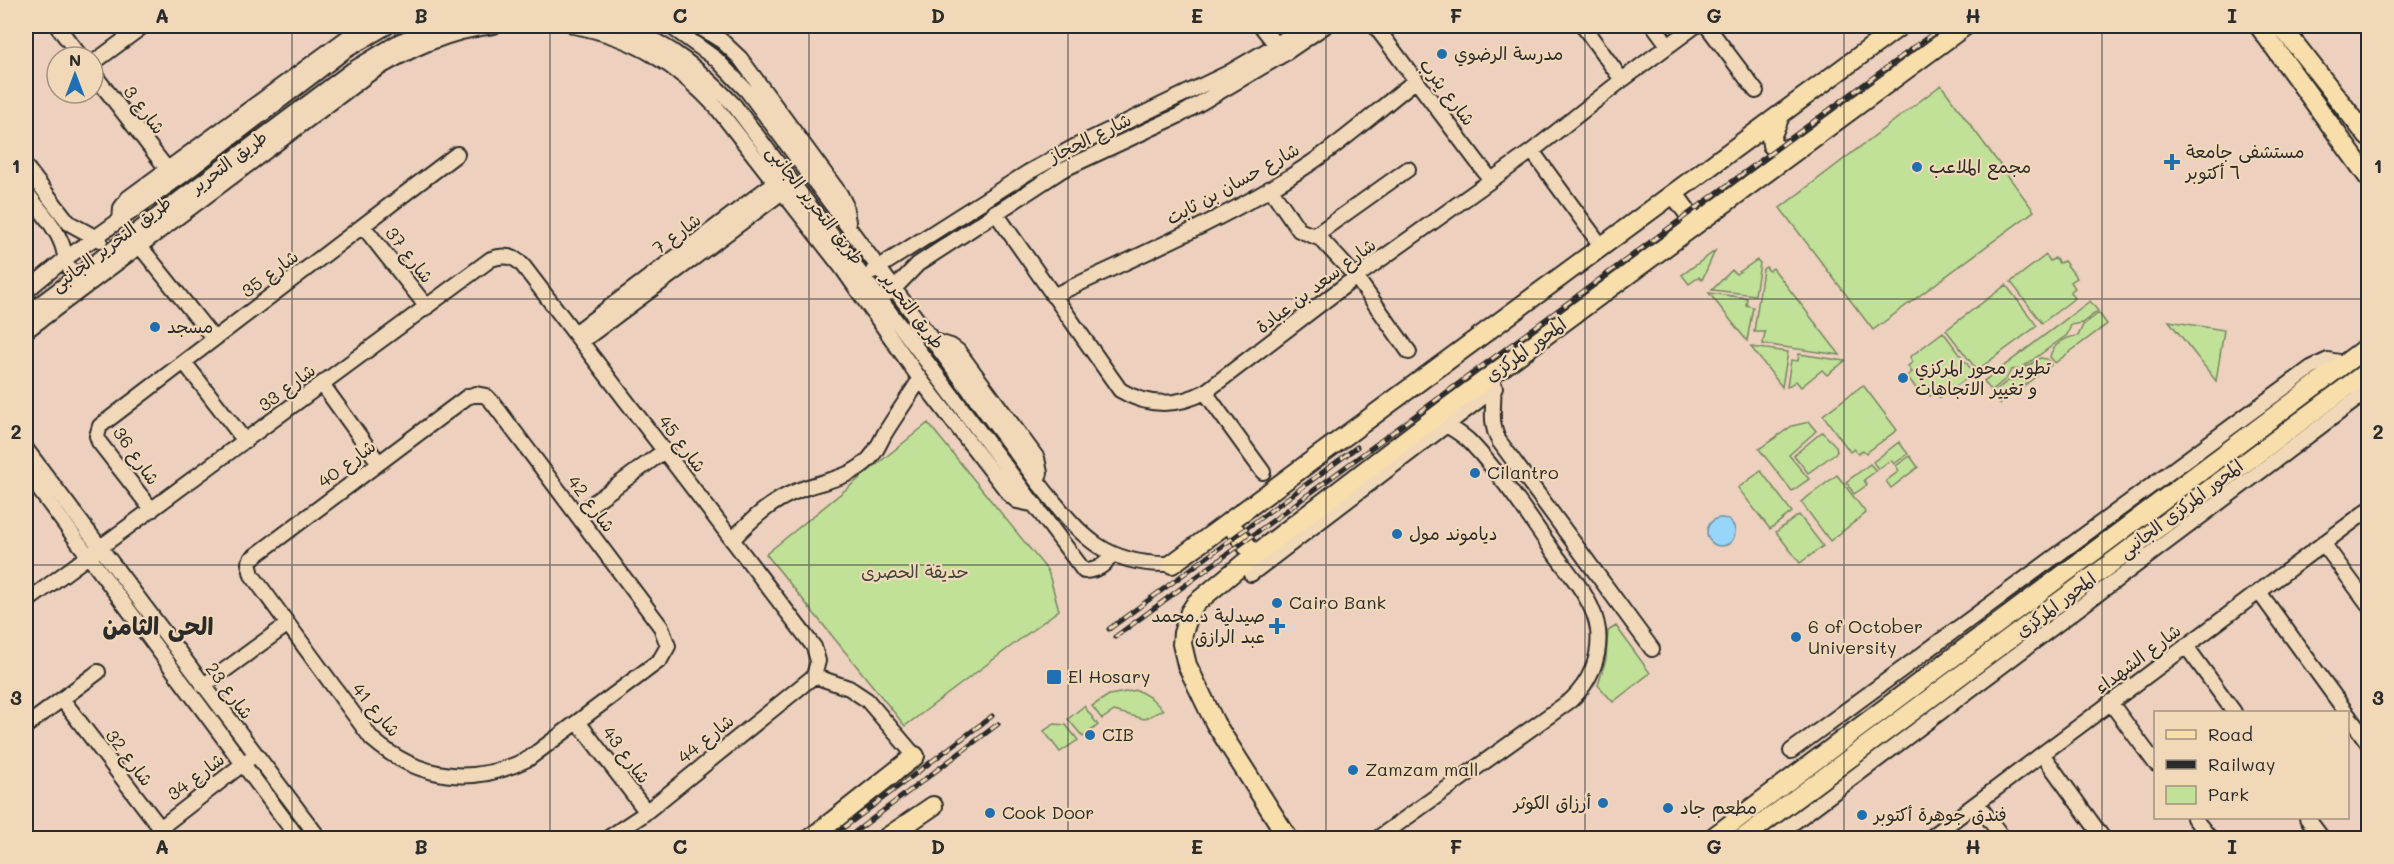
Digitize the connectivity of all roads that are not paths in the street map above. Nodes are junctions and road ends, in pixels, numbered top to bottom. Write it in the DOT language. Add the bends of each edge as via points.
graph roads {
  1 [pos="57,26"];
  2 [pos="142,26"];
  3 [pos="363,26"];
  4 [pos="388,26"];
  5 [pos="440,26"];
  6 [pos="494,26"];
  7 [pos="574,26"];
  8 [pos="625,26"];
  9 [pos="670,26"];
  10 [pos="698,26"];
  11 [pos="1261,26"];
  12 [pos="1278,26"];
  13 [pos="1303,26"];
  14 [pos="1325,26"];
  15 [pos="1375,26"];
  16 [pos="1582,26"];
  17 [pos="1654,26"];
  18 [pos="1695,26"];
  19 [pos="1707,26"];
  20 [pos="1900,26"];
  21 [pos="1965,26"];
  22 [pos="2259,26"];
  23 [pos="2281,26"];
  24 [pos="72,45"];
  25 [pos="1668,45"];
  26 [pos="1285,46"];
  27 [pos="105,54"];
  28 [pos="314,67"];
  29 [pos="1622,80"];
  30 [pos="1415,81"];
  31 [pos="105,89"];
  32 [pos="1756,91"];
  33 [pos="1780,114"];
  34 [pos="2368,137"];
  35 [pos="1803,143"];
  36 [pos="1532,151"];
  37 [pos="457,154"];
  38 [pos="26,167"];
  39 [pos="804,168"];
  40 [pos="167,169"];
  41 [pos="1408,169"];
  42 [pos="2368,177"];
  43 [pos="791,178"];
  44 [pos="1491,180"];
  45 [pos="779,187"];
  46 [pos="1270,188"];
  47 [pos="26,192"];
  48 [pos="1674,194"];
  49 [pos="995,212"];
  50 [pos="120,221"];
  51 [pos="1696,224"];
  52 [pos="363,226"];
  53 [pos="849,227"];
  54 [pos="1314,236"];
  55 [pos="95,237"];
  56 [pos="135,240"];
  57 [pos="1602,246"];
  58 [pos="107,252"];
  59 [pos="509,256"];
  60 [pos="65,259"];
  61 [pos="879,266"];
  62 [pos="76,275"];
  63 [pos="865,277"];
  64 [pos="1356,277"];
  65 [pos="895,287"];
  66 [pos="26,291"];
  67 [pos="1053,296"];
  68 [pos="883,301"];
  69 [pos="427,307"];
  70 [pos="26,314"];
  71 [pos="26,331"];
  72 [pos="578,338"];
  73 [pos="214,339"];
  74 [pos="2368,346"];
  75 [pos="1410,352"];
  76 [pos="184,362"];
  77 [pos="2345,363"];
  78 [pos="2368,372"];
  79 [pos="920,379"];
  80 [pos="1493,381"];
  81 [pos="322,384"];
  82 [pos="1205,392"];
  83 [pos="476,394"];
  84 [pos="104,422"];
  85 [pos="1446,425"];
  86 [pos="245,441"];
  87 [pos="26,449"];
  88 [pos="664,451"];
  89 [pos="379,463"];
  90 [pos="1263,472"];
  91 [pos="27,477"];
  92 [pos="1036,505"];
  93 [pos="152,510"];
  94 [pos="2368,510"];
  95 [pos="577,515"];
  96 [pos="1229,523"];
  97 [pos="732,540"];
  98 [pos="2324,543"];
  99 [pos="94,553"];
  100 [pos="1112,554"];
  101 [pos="1254,555"];
  102 [pos="1172,564"];
  103 [pos="249,570"];
  104 [pos="1251,574"];
  105 [pos="2259,592"];
  106 [pos="26,602"];
  107 [pos="2368,604"];
  108 [pos="288,624"];
  109 [pos="668,646"];
  110 [pos="2186,646"];
  111 [pos="1652,649"];
  112 [pos="98,672"];
  113 [pos="814,676"];
  114 [pos="203,686"];
  115 [pos="62,699"];
  116 [pos="214,701"];
  117 [pos="2110,702"];
  118 [pos="202,710"];
  119 [pos="2233,711"];
  120 [pos="2345,711"];
  121 [pos="2349,717"];
  122 [pos="578,722"];
  123 [pos="26,726"];
  124 [pos="2368,743"];
  125 [pos="1791,751"];
  126 [pos="2042,754"];
  127 [pos="255,755"];
  128 [pos="915,756"];
  129 [pos="2154,761"];
  130 [pos="243,764"];
  131 [pos="1977,803"];
  132 [pos="933,806"];
  133 [pos="646,811"];
  134 [pos="2195,819"];
  135 [pos="2308,819"];
  136 [pos="164,833"];
  137 [pos="298,838"];
  138 [pos="319,838"];
  139 [pos="608,838"];
  140 [pos="812,838"];
  141 [pos="886,838"];
  142 [pos="1292,838"];
  143 [pos="1378,838"];
  144 [pos="1712,838"];
  145 [pos="1743,838"];
  146 [pos="1773,838"];
  147 [pos="1930,838"];
  148 [pos="2003,838"];
  149 [pos="2103,838"];
  150 [pos="2210,838"];
  151 [pos="2322,838"];
  1 -- 24 [label="street"];
  2 -- 27 [label="street"];
  3 -- 28 [label="street, طريق التحرير الجانبى"];
  4 -- 28 [label="street, طريق التحرير"];
  5 -- 56 [label="street, طريق التحرير" via="400,41 352,70"];
  6 -- 56 [label="street, طريق التحرير الجانبى" via="439,38 387,63"];
  7 -- 45 [label="street, طريق التحرير الجانبى" via="624,39 675,68 717,108"];
  8 -- 43 [label="street, طريق التحرير" via="690,62 734,105"];
  9 -- 39 [label="street, طريق التحرير" via="716,58 748,92"];
  10 -- 53 [label="street, طريق التحرير الجانبى" via="728,47 758,82 840,194"];
  11 -- 26 [label="street"];
  12 -- 26 [label="street"];
  13 -- 26 [label="street, شارع الحجاز"];
  14 -- 26 [label="street, شارع الحجاز"];
  15 -- 30 [label="street, شارع يثرب"];
  16 -- 29 [label="street"];
  17 -- 25 [label="street"];
  18 -- 25 [label="street, شارع سعد بن عبادة"];
  19 -- 32 [label="street"];
  20 -- 33 [label="main road, المحور المركزى"];
  21 -- 35 [label="main road, المحور المركزى"];
  22 -- 42 [label="main road"];
  23 -- 34 [label="main road"];
  25 -- 29 [label="street, شارع سعد بن عبادة"];
  26 -- 49 [label="street, شارع الحجاز" via="1180,116 1089,155"];
  26 -- 61 [label="street, شارع الحجاز" via="1051,159"];
  28 -- 40 [label="street, طريق التحرير الجانبى"];
  28 -- 50 [label="street, طريق التحرير"];
  29 -- 36 [label="street, شارع سعد بن عبادة"];
  30 -- 44 [label="street, شارع يثرب"];
  30 -- 46 [label="street, شارع حسان بن ثابت" via="1310,164"];
  31 -- 40 [label="street, شارع 3"];
  33 -- 35 [label="main road" via="1771,137 1773,148 1781,151"];
  33 -- 48 [label="main road, المحور المركزى"];
  35 -- 51 [label="main road, المحور المركزى"];
  36 -- 44 [label="street, شارع سعد بن عبادة"];
  36 -- 57 [label="street"];
  37 -- 52 [label="street, شارع 35"];
  38 -- 55 [label="street" via="69,223"];
  39 -- 43 [label="street, شارع 7"];
  39 -- 53 [label="street, طريق التحرير"];
  40 -- 50 [label="street, طريق التحرير الجانبى" via="124,202"];
  41 -- 54 [label="street"];
  43 -- 45 [label="street, شارع 7"];
  43 -- 63 [label="street, طريق التحرير"];
  44 -- 64 [label="street, شارع سعد بن عبادة"];
  45 -- 72 [label="street, شارع 7"];
  45 -- 79 [label="street, طريق التحرير الجانبى"];
  46 -- 54 [label="street" via="1299,230"];
  46 -- 67 [label="street, شارع حسان بن ثابت"];
  47 -- 60 [label="street" via="56,232"];
  48 -- 51 [label="main road"];
  48 -- 57 [label="main road, المحور المركزى"];
  49 -- 65 [label="street, شارع الحجاز" via="918,264"];
  49 -- 67 [label="street, شارع سعد بن عبادة"];
  50 -- 55 [label="street, طريق التحرير"];
  51 -- 80 [label="main road, المحور المركزى"];
  52 -- 69 [label="street, شارع 37"];
  52 -- 73 [label="street, شارع 35"];
  53 -- 61 [label="street, طريق التحرير"];
  54 -- 64 [label="street"];
  55 -- 58 [label="street"];
  55 -- 60 [label="street, طريق التحرير"];
  56 -- 58 [label="street, طريق التحرير"];
  56 -- 71 [label="street, طريق التحرير الجانبى"];
  56 -- 73 [label="street"];
  57 -- 96 [label="main road, المحور المركزى"];
  58 -- 62 [label="street, طريق التحرير"];
  59 -- 69 [label="street, شارع 33" via="491,259"];
  59 -- 72 [label="street, شارع 45" via="520,262"];
  60 -- 62 [label="street"];
  60 -- 66 [label="street, طريق التحرير"];
  61 -- 63 [label="street, شارع الحجاز"];
  61 -- 65 [label="street, طريق التحرير"];
  62 -- 70 [label="street, طريق التحرير"];
  63 -- 68 [label="street, طريق التحرير"];
  64 -- 75 [label="street"];
  64 -- 82 [label="street, شارع سعد بن عبادة"];
  65 -- 68 [label="street, شارع الحجاز"];
  65 -- 100 [label="street, طريق التحرير" via="935,341 958,351 1037,458 1037,481 1080,533"];
  67 -- 82 [label="street, شارع سعد بن عبادة" via="1120,390 1131,397 1156,404 1181,402"];
  68 -- 92 [label="street, طريق التحرير"];
  69 -- 81 [label="street, شارع 33"];
  72 -- 88 [label="street, شارع 45"];
  73 -- 76 [label="street, شارع 35"];
  74 -- 77 [label="main road"];
  76 -- 84 [label="street, شارع 35"];
  76 -- 86 [label="street"];
  77 -- 125 [label="street" via="2328,360 2311,368"];
  77 -- 144 [label="main road"];
  78 -- 145 [label="main road, المحور المركزى"];
  78 -- 146 [label="street, المحور المركزى الجانبى" via="2357,399"];
  79 -- 92 [label="street, طريق التحرير الجانبى" via="1010,495 1017,501"];
  79 -- 97 [label="street" via="866,463 850,474 775,502"];
  80 -- 85 [label="street"];
  80 -- 101 [label="main road, المحور المركزى"];
  80 -- 111 [label="street" via="1492,423 1499,441"];
  81 -- 86 [label="street, شارع 33"];
  81 -- 89 [label="street"];
  82 -- 90 [label="street"];
  83 -- 89 [label="street, شارع 40"];
  83 -- 95 [label="street, شارع 42" via="493,402"];
  84 -- 93 [label="street, شارع 36" via="98,431 99,442"];
  85 -- 104 [label="street"];
  85 -- 143 [label="street" via="1476,449 1582,593 1596,619 1598,649 1589,677 1570,700"];
  86 -- 93 [label="street, شارع 33"];
  87 -- 99 [label="street, شارع 23"];
  88 -- 95 [label="street"];
  88 -- 97 [label="street, شارع 45"];
  89 -- 103 [label="street, شارع 40" via="251,559"];
  91 -- 99 [label="street, شارع 23"];
  92 -- 100 [label="street, طريق التحرير" via="1084,571 1099,568"];
  93 -- 99 [label="street, شارع 33"];
  94 -- 98 [label="street, شارع الشهداء"];
  95 -- 109 [label="street, شارع 42" via="660,627"];
  96 -- 101 [label="main road"];
  96 -- 102 [label="main road, المحور المركزى"];
  97 -- 113 [label="street, شارع 45" via="814,647 818,661"];
  98 -- 105 [label="street, شارع الشهداء"];
  98 -- 107 [label="street"];
  99 -- 106 [label="street, شارع 33"];
  99 -- 114 [label="street, شارع 23"];
  99 -- 118 [label="street, شارع 23"];
  100 -- 102 [label="street" via="1141,562"];
  101 -- 142 [label="main road, المحور المركزى" via="1196,603 1182,633 1182,644 1187,665 1215,723"];
  103 -- 108 [label="street, شارع 41"];
  105 -- 110 [label="street, شارع الشهداء"];
  105 -- 120 [label="street"];
  108 -- 114 [label="street"];
  108 -- 122 [label="street, شارع 41" via="372,739 405,763 425,770 467,776 509,769"];
  109 -- 122 [label="street, شارع 41" via="660,660"];
  110 -- 117 [label="street, شارع الشهداء"];
  110 -- 119 [label="street"];
  112 -- 115 [label="street"];
  113 -- 128 [label="street" via="843,685 867,700"];
  113 -- 133 [label="street, شارع 44"];
  114 -- 116 [label="street, شارع 23"];
  115 -- 123 [label="street"];
  115 -- 136 [label="street, شارع 32"];
  116 -- 118 [label="street"];
  116 -- 127 [label="street, شارع 23"];
  117 -- 126 [label="street, شارع الشهداء"];
  117 -- 129 [label="street"];
  118 -- 130 [label="street, شارع 23"];
  121 -- 124 [label="street"];
  122 -- 133 [label="street, شارع 43"];
  126 -- 131 [label="street, شارع الشهداء"];
  126 -- 149 [label="street"];
  127 -- 130 [label="street, شارع 34"];
  127 -- 138 [label="street, شارع 23"];
  128 -- 140 [label="main road"];
  130 -- 136 [label="street, شارع 34"];
  130 -- 137 [label="street, شارع 23"];
  131 -- 147 [label="street, شارع الشهداء"];
  131 -- 148 [label="street"];
  132 -- 141 [label="main road"];
  133 -- 139 [label="street, شارع 44"];
  134 -- 150 [label="street"];
  135 -- 151 [label="street"];
}
